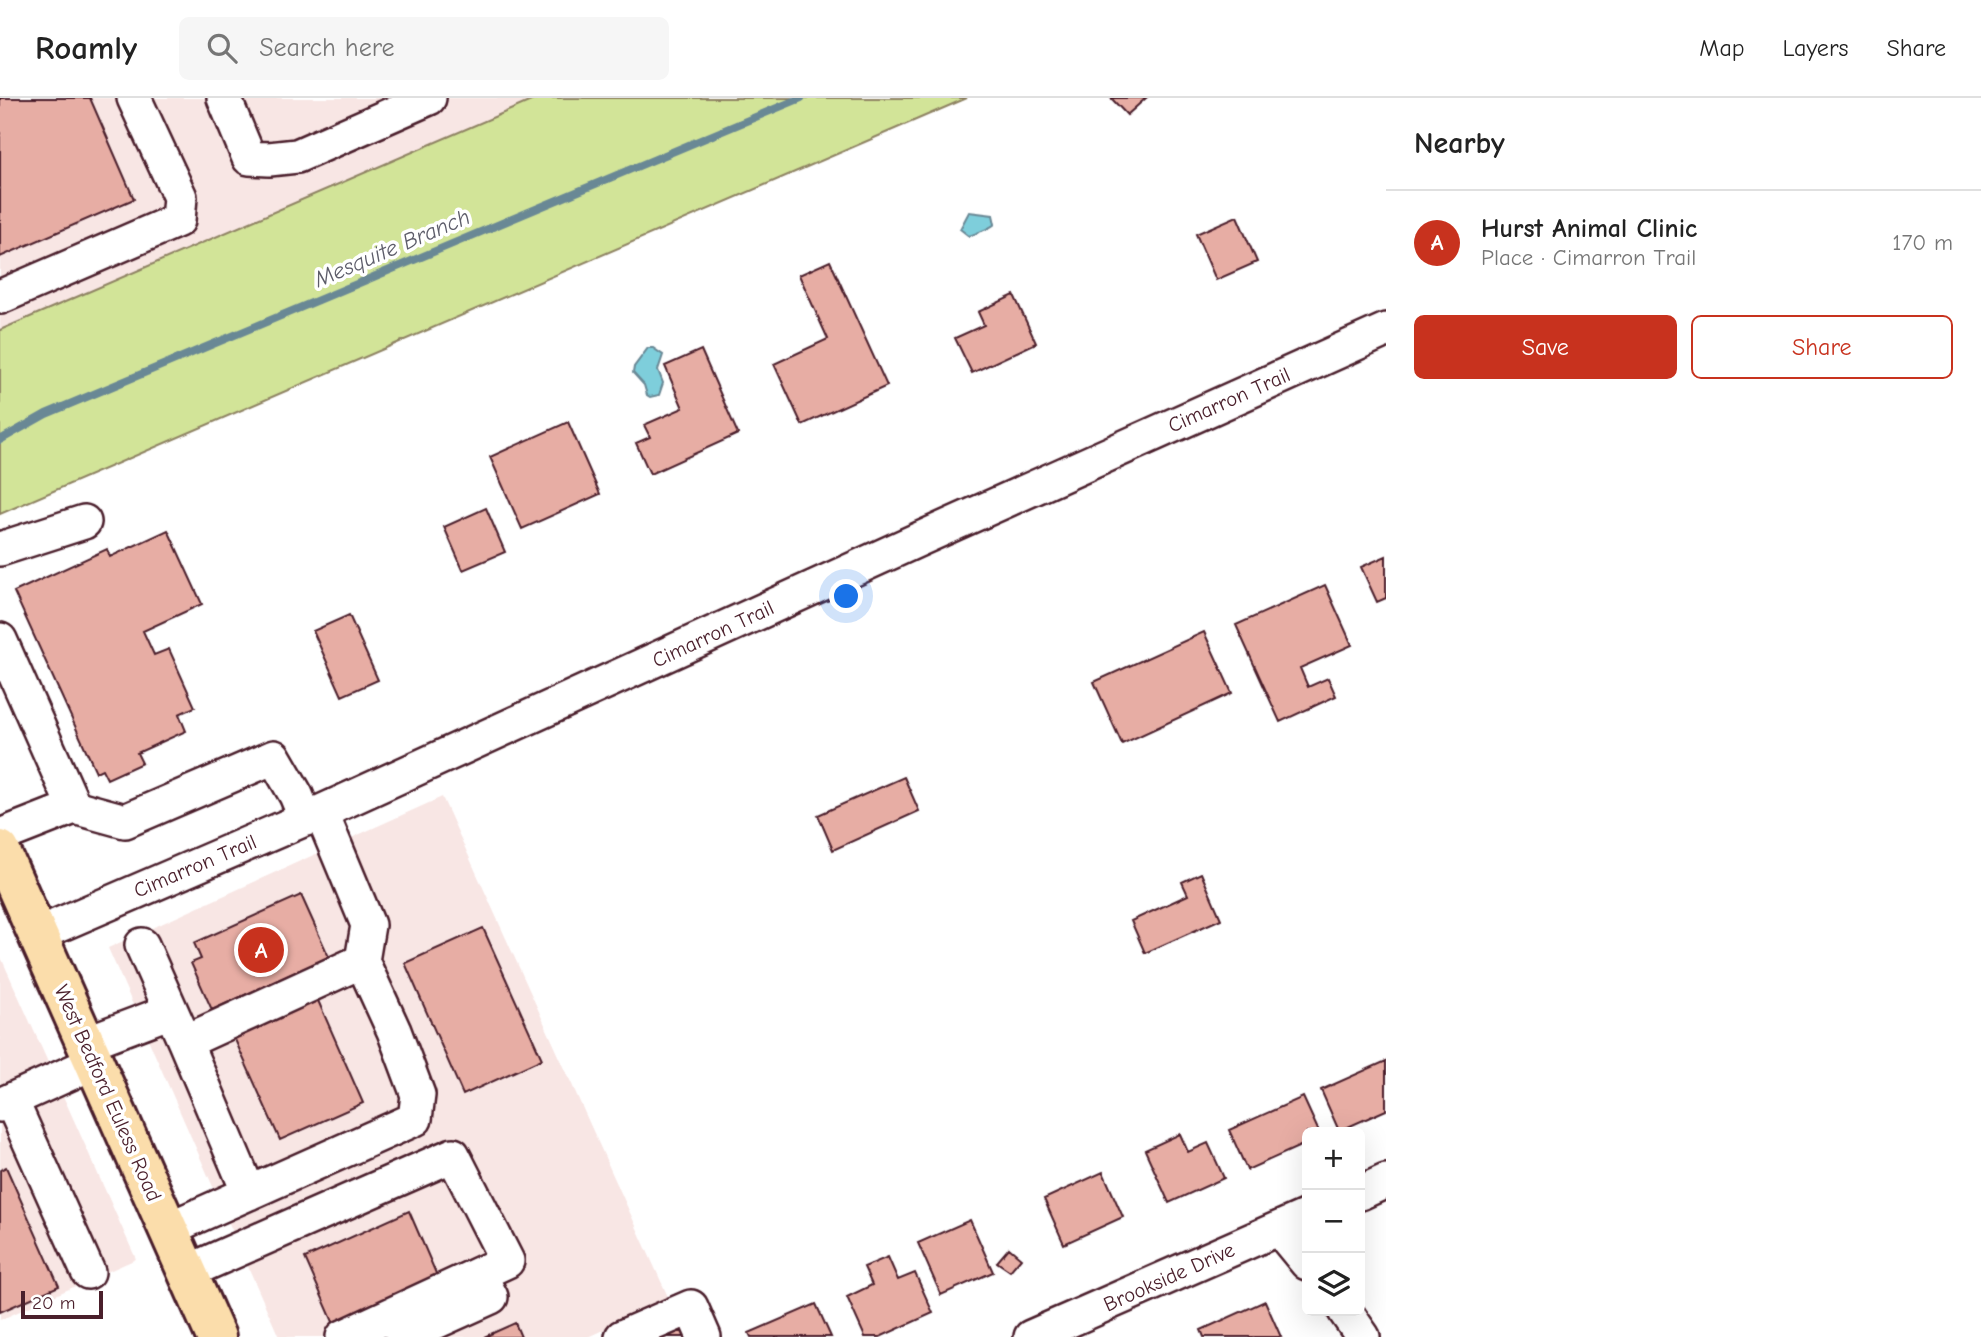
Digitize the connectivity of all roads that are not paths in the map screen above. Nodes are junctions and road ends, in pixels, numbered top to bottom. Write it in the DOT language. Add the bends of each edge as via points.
graph roads {
  1 [pos="134,98"];
  2 [pos="224,98"];
  3 [pos="429,98"];
  4 [pos="0,297"];
  5 [pos="1386,330"];
  6 [pos="84,522"];
  7 [pos="0,549"];
  8 [pos="0,640"];
  9 [pos="74,807"];
  10 [pos="313,815"];
  11 [pos="0,836"];
  12 [pos="0,851"];
  13 [pos="38,934"];
  14 [pos="142,945"];
  15 [pos="362,961"];
  16 [pos="171,1011"];
  17 [pos="185,1042"];
  18 [pos="90,1053"];
  19 [pos="4,1101"];
  20 [pos="415,1119"];
  21 [pos="453,1155"];
  22 [pos="1386,1181"];
  23 [pos="1365,1191"];
  24 [pos="248,1192"];
  25 [pos="1293,1222"];
  26 [pos="168,1229"];
  27 [pos="1304,1253"];
  28 [pos="88,1272"];
  29 [pos="187,1272"];
  30 [pos="479,1274"];
  31 [pos="1348,1316"];
  32 [pos="216,1337"];
  33 [pos="343,1337"];
  34 [pos="402,1337"];
  35 [pos="622,1337"];
  36 [pos="704,1337"];
  37 [pos="1031,1337"];
  38 [pos="1363,1337"];
  1 -- 4 [label="street" via="180,197 178,220"];
  2 -- 3 [label="street" via="249,158 269,159 297,156"];
  5 -- 10 [label="street, Cimarron Trail"];
  6 -- 7 [label="street"];
  8 -- 9 [label="street"];
  9 -- 10 [label="street" via="125,821 274,757"];
  9 -- 11 [label="street"];
  10 -- 13 [label="street, Cimarron Trail"];
  10 -- 15 [label="street" via="368,925"];
  12 -- 13 [label="main road, West Bedford Euless Road"];
  13 -- 18 [label="main road, West Bedford Euless Road"];
  14 -- 16 [label="street"];
  15 -- 17 [label="street"];
  15 -- 20 [label="street" via="418,1095"];
  16 -- 17 [label="street"];
  16 -- 18 [label="street"];
  17 -- 24 [label="street"];
  18 -- 19 [label="street"];
  18 -- 26 [label="main road, West Bedford Euless Road"];
  19 -- 28 [label="street"];
  20 -- 21 [label="street" via="439,1130"];
  20 -- 24 [label="street"];
  21 -- 29 [label="street"];
  21 -- 30 [label="street" via="507,1261"];
  22 -- 23 [label="street"];
  24 -- 26 [label="street"];
  25 -- 27 [label="street"];
  25 -- 37 [label="street, Brookside Drive"];
  26 -- 29 [label="main road, West Bedford Euless Road"];
  29 -- 32 [label="main road, West Bedford Euless Road"];
  30 -- 33 [label="street"];
  30 -- 34 [label="street" via="491,1297"];
  31 -- 38 [label="street"];
  35 -- 36 [label="street" via="691,1307"];
}
